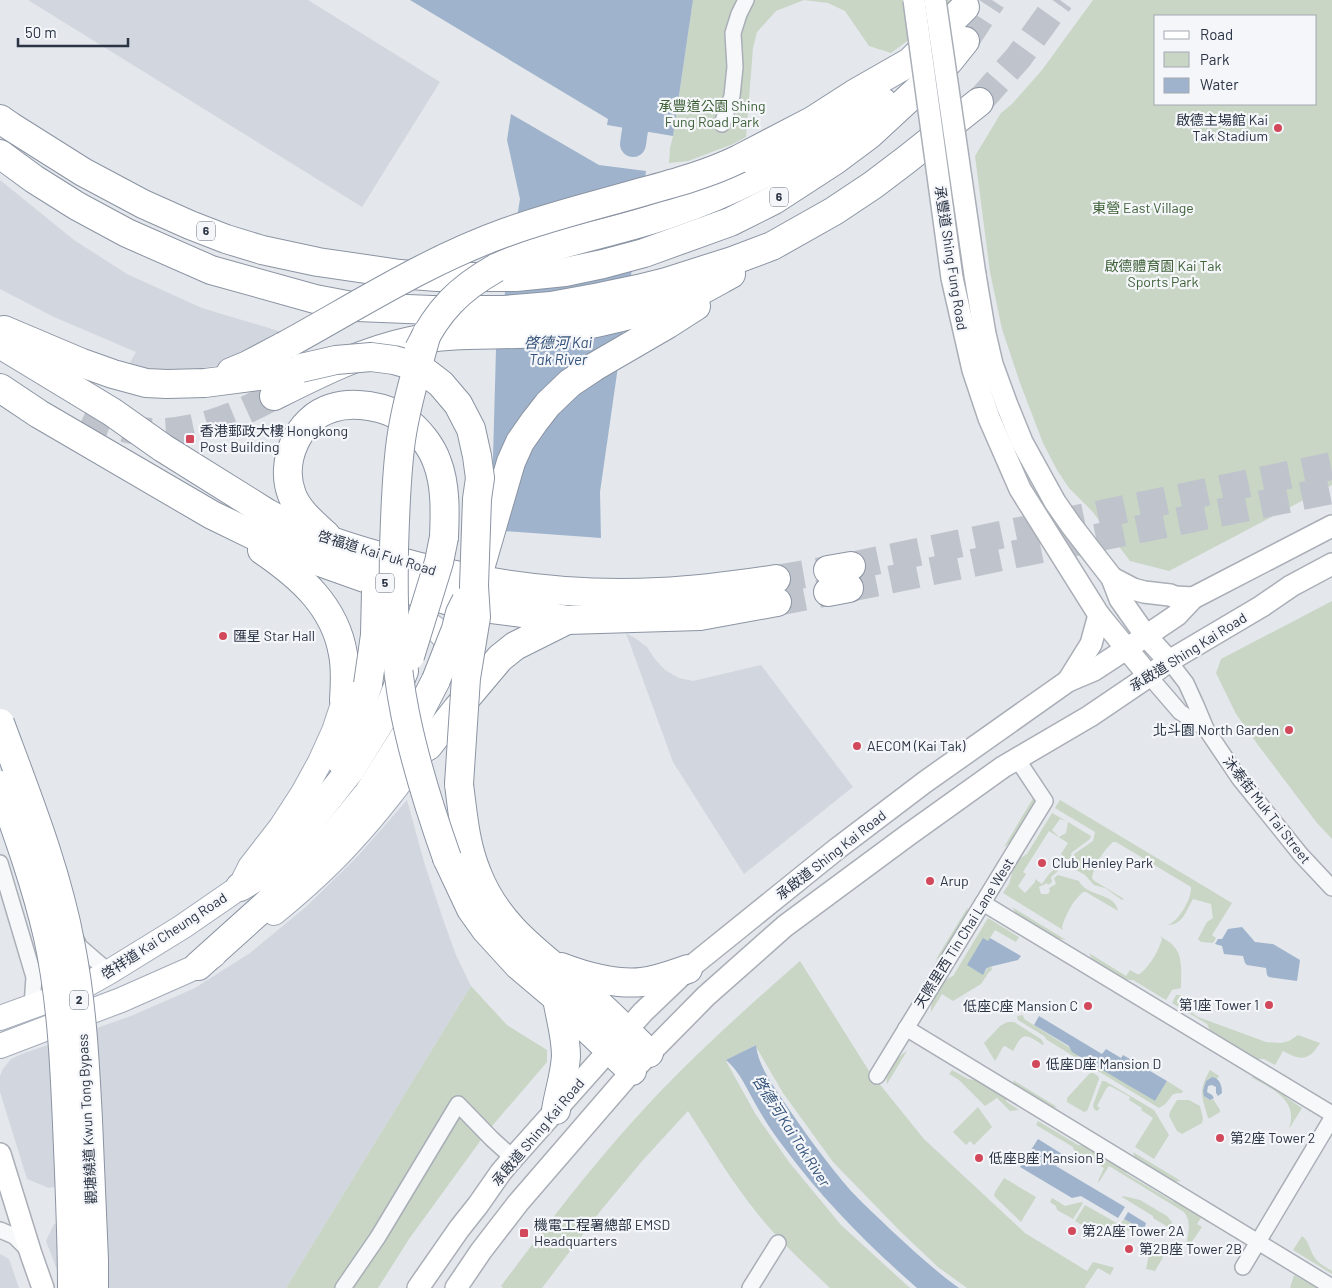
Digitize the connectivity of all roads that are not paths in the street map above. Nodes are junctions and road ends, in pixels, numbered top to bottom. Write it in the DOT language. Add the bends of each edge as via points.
graph roads {
  1 [pos="746,0"];
  2 [pos="914,0"];
  3 [pos="935,0"];
  4 [pos="966,7"];
  5 [pos="979,102"];
  6 [pos="0,119"];
  7 [pos="722,124"];
  8 [pos="0,154"];
  9 [pos="772,246"];
  10 [pos="670,303"];
  11 [pos="0,328"];
  12 [pos="423,328"];
  13 [pos="0,344"];
  14 [pos="0,365"];
  15 [pos="205,383"];
  16 [pos="0,388"];
  17 [pos="274,396"];
  18 [pos="85,413"];
  19 [pos="212,515"];
  20 [pos="1332,526"];
  21 [pos="337,544"];
  22 [pos="1332,564"];
  23 [pos="1112,578"];
  24 [pos="474,586"];
  25 [pos="1193,598"];
  26 [pos="1099,615"];
  27 [pos="567,620"];
  28 [pos="1146,636"];
  29 [pos="1126,649"];
  30 [pos="1169,661"];
  31 [pos="1149,676"];
  32 [pos="1068,681"];
  33 [pos="344,700"];
  34 [pos="0,711"];
  35 [pos="0,723"];
  36 [pos="1206,729"];
  37 [pos="428,746"];
  38 [pos="1017,759"];
  39 [pos="0,785"];
  40 [pos="316,813"];
  41 [pos="54,859"];
  42 [pos="0,863"];
  43 [pos="8,887"];
  44 [pos="240,887"];
  45 [pos="1332,888"];
  46 [pos="983,903"];
  47 [pos="547,962"];
  48 [pos="198,966"];
  49 [pos="688,969"];
  50 [pos="109,972"];
  51 [pos="557,998"];
  52 [pos="32,1006"];
  53 [pos="0,1018"];
  54 [pos="906,1028"];
  55 [pos="618,1040"];
  56 [pos="1,1047"];
  57 [pos="641,1062"];
  58 [pos="877,1076"];
  59 [pos="556,1110"];
  60 [pos="1332,1114"];
  61 [pos="1332,1118"];
  62 [pos="0,1154"];
  63 [pos="513,1158"];
  64 [pos="0,1230"];
  65 [pos="1258,1242"];
  66 [pos="778,1243"];
  67 [pos="31,1254"];
  68 [pos="1243,1267"];
  69 [pos="1332,1287"];
  70 [pos="43,1288"];
  71 [pos="72,1288"];
  72 [pos="94,1288"];
  73 [pos="343,1288"];
  74 [pos="418,1288"];
  75 [pos="456,1288"];
  76 [pos="750,1288"];
  1 -- 7 [label="street" via="733,33 735,67 732,96"];
  2 -- 26 [label="main road, 承豐道 Shing Fung Road, bridge" via="952,278 973,370 989,418 1020,488"];
  3 -- 23 [label="main road, 承豐道 Shing Fung Road, bridge" via="975,275 992,364 1022,442 1055,502"];
  4 -- 15 [label="highway, bridge" via="910,62 812,121 739,159 688,179 543,220 469,247 248,365"];
  5 -- 9 [label="highway" via="873,185"];
  6 -- 12 [label="highway, 6, bridge" via="92,177 143,204 226,239 262,250 362,269 437,277 516,277 565,272 644,253 730,222 774,200 869,135 949,61 964,42 855,122 808,151 735,188 668,215 515,259 480,276 462,290"];
  8 -- 12 [label="highway" via="77,206 127,233 211,270 314,299 357,307"];
  9 -- 10 [label="highway" via="732,262"];
  9 -- 10 [label="highway" via="702,302"];
  10 -- 12 [label="highway" via="600,297 504,310"];
  10 -- 12 [label="highway" via="587,325 537,333 440,337"];
  10 -- 24 [label="highway, bridge" via="570,383 548,404 520,442"];
  11 -- 15 [label="highway" via="97,368 146,383"];
  12 -- 17 [label="highway"];
  12 -- 40 [label="highway, bridge" via="392,401 383,437 375,636 368,684 351,740"];
  12 -- 51 [label="highway, bridge" via="399,459 394,529 394,627 404,711 427,801 447,858 471,909 518,965"];
  13 -- 21 [label="highway, 啓福道 Kai Fuk Road / 5" via="267,513"];
  14 -- 18 [label="highway"];
  15 -- 24 [label="highway, bridge" via="371,357 419,367 441,384 458,404 471,429 480,478"];
  16 -- 19 [label="highway, 啓福道 Kai Fuk Road / 5"];
  19 -- 27 [label="highway, 啓福道 Kai Fuk Road / 5" via="278,547 366,578 468,606"];
  19 -- 33 [label="highway" via="283,565 317,596 340,641 345,672"];
  20 -- 25 [label="main road, 承啟道 Shing Kai Road"];
  21 -- 27 [label="highway, 啓福道 Kai Fuk Road / 5" via="444,573 512,585 600,592 659,592 723,586 776,591 700,616"];
  21 -- 40 [label="highway, bridge" via="297,504 290,490 291,450 303,427 321,413 342,405 376,407 405,420 437,461 443,494 444,537 410,656 390,706 351,769"];
  22 -- 30 [label="main road, 承啟道 Shing Kai Road"];
  23 -- 25 [label="main road" via="1144,592"];
  23 -- 28 [label="main road, 承豐道 Shing Fung Road" via="1120,599"];
  24 -- 47 [label="highway, bridge" via="476,617 466,678 460,784 468,849 484,890 502,918"];
  24 -- 48 [label="highway, bridge" via="460,613 436,680 373,786 320,852"];
  25 -- 28 [label="main road, 承啟道 Shing Kai Road" via="1177,615"];
  26 -- 29 [label="main road, 承豐道 Shing Fung Road"];
  26 -- 32 [label="main road" via="1091,644"];
  27 -- 37 [label="highway" via="515,646 500,658"];
  28 -- 29 [label="main road, 承啟道 Shing Kai Road"];
  28 -- 30 [label="main road, 承豐道 Shing Fung Road"];
  29 -- 31 [label="main road, 承豐道 Shing Fung Road"];
  29 -- 32 [label="main road, 承啟道 Shing Kai Road" via="1094,670"];
  30 -- 31 [label="main road, 承啟道 Shing Kai Road"];
  30 -- 36 [label="street, 沐泰街 Muk Tai Street" via="1186,683"];
  31 -- 36 [label="street, 沐泰街 Muk Tai Street" via="1180,712"];
  31 -- 38 [label="main road, 承啟道 Shing Kai Road"];
  32 -- 49 [label="main road, 承啟道 Shing Kai Road" via="925,782"];
  33 -- 37 [label="main road, 啓祥道 Kai Cheung Road" via="364,646 381,625 397,619 414,619 432,625 451,648 455,685"];
  33 -- 44 [label="main road, 啓祥道 Kai Cheung Road" via="334,731 303,793"];
  34 -- 41 [label="street"];
  35 -- 72 [label="highway, 觀塘繞道 Kwun Tong Bypass / 2, bridge" via="62,904 74,965 84,1047"];
  36 -- 45 [label="street, 沐泰街 Muk Tai Street" via="1239,778"];
  37 -- 48 [label="main road" via="353,840 328,865 274,914"];
  38 -- 46 [label="street, 天際里西 Tin Chai Lane West" via="1045,802"];
  38 -- 57 [label="main road, 承啟道 Shing Kai Road" via="908,834 785,926 706,996"];
  39 -- 71 [label="highway, 觀塘繞道 Kwun Tong Bypass / 2, bridge" via="41,911 58,994 66,1085"];
  40 -- 44 [label="highway" via="291,845 258,876"];
  41 -- 43 [label="street" via="30,897 19,898"];
  41 -- 50 [label="street" via="73,934 80,947"];
  42 -- 43 [label="street"];
  43 -- 52 [label="street" via="34,977"];
  44 -- 50 [label="main road, 啓祥道 Kai Cheung Road"];
  46 -- 54 [label="street, 天際里西 Tin Chai Lane West"];
  46 -- 60 [label="street"];
  47 -- 49 [label="highway" via="574,972 624,982 642,982"];
  47 -- 55 [label="highway" via="586,993"];
  48 -- 56 [label="main road"];
  49 -- 55 [label="main road, 承啟道 Shing Kai Road"];
  50 -- 52 [label="main road, 啓祥道 Kai Cheung Road" via="77,990"];
  51 -- 55 [label="highway" via="577,1020"];
  51 -- 59 [label="highway" via="566,1056"];
  52 -- 53 [label="main road, 啓祥道 Kai Cheung Road"];
  54 -- 58 [label="street, 天際里西 Tin Chai Lane West"];
  54 -- 65 [label="street"];
  55 -- 57 [label="highway"];
  55 -- 59 [label="main road, 承啟道 Shing Kai Road"];
  57 -- 75 [label="main road, 承啟道 Shing Kai Road" via="518,1202"];
  59 -- 63 [label="main road, 承啟道 Shing Kai Road"];
  61 -- 65 [label="street"];
  62 -- 67 [label="main road"];
  63 -- 73 [label="street" via="458,1104 378,1237"];
  63 -- 74 [label="main road, 承啟道 Shing Kai Road"];
  64 -- 67 [label="street" via="14,1236"];
  65 -- 68 [label="street"];
  65 -- 69 [label="street"];
  66 -- 76 [label="street"];
  67 -- 70 [label="main road"];
}
